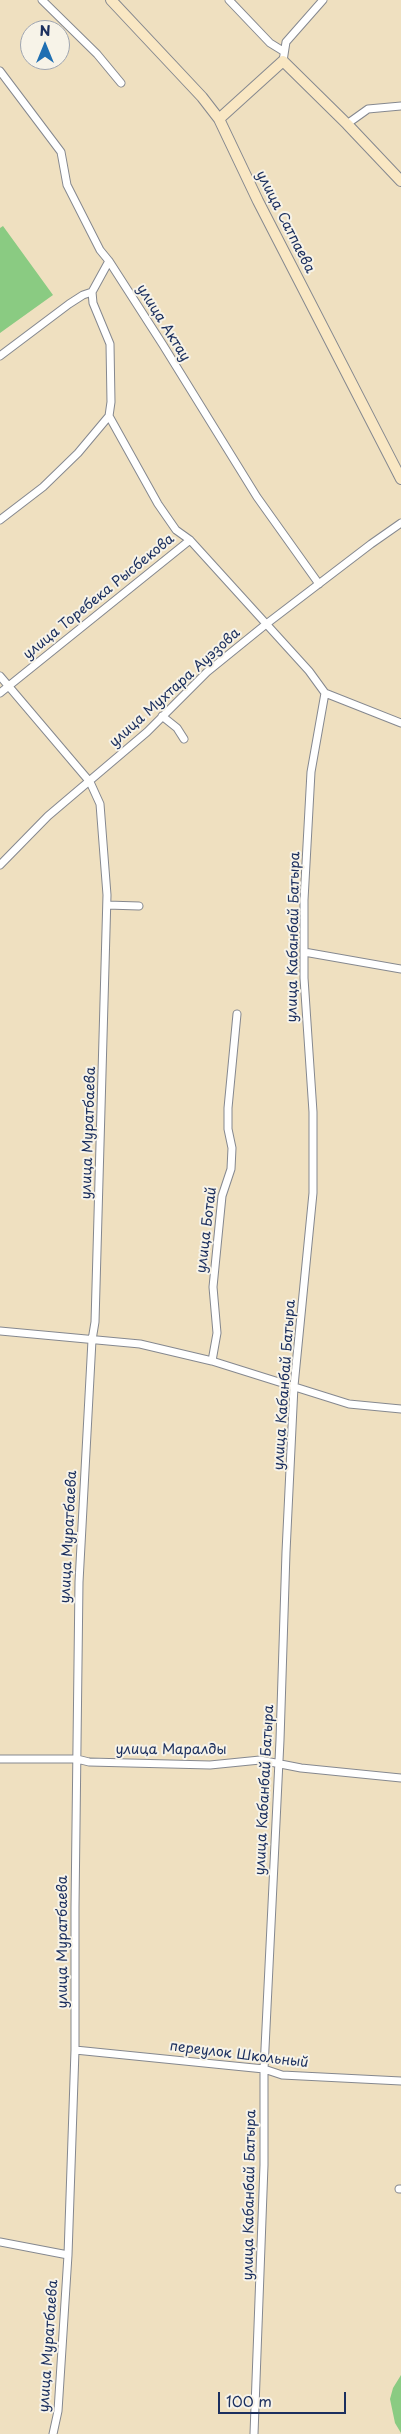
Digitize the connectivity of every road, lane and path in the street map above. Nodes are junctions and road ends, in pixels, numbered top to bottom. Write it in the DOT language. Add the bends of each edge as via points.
graph roads {
  1 [pos="42,0"];
  2 [pos="111,0"];
  3 [pos="229,0"];
  4 [pos="323,0"];
  5 [pos="283,56"];
  6 [pos="0,71"];
  7 [pos="122,83"];
  8 [pos="401,106"];
  9 [pos="219,119"];
  10 [pos="347,124"];
  11 [pos="401,181"];
  12 [pos="109,261"];
  13 [pos="92,292"];
  14 [pos="0,356"];
  15 [pos="109,416"];
  16 [pos="401,479"];
  17 [pos="0,520"];
  18 [pos="401,523"];
  19 [pos="190,540"];
  20 [pos="319,584"];
  21 [pos="265,624"];
  22 [pos="0,676"];
  23 [pos="8,687"];
  24 [pos="0,693"];
  25 [pos="325,693"];
  26 [pos="162,716"];
  27 [pos="401,722"];
  28 [pos="184,739"];
  29 [pos="90,782"];
  30 [pos="0,865"];
  31 [pos="107,905"];
  32 [pos="139,906"];
  33 [pos="304,952"];
  34 [pos="401,969"];
  35 [pos="237,1014"];
  36 [pos="0,1331"];
  37 [pos="92,1340"];
  38 [pos="212,1361"];
  39 [pos="294,1386"];
  40 [pos="401,1409"];
  41 [pos="0,1759"];
  42 [pos="77,1759"];
  43 [pos="278,1762"];
  44 [pos="401,1778"];
  45 [pos="75,2050"];
  46 [pos="264,2069"];
  47 [pos="401,2081"];
  48 [pos="0,2242"];
  49 [pos="68,2255"];
  50 [pos="53,2434"];
  51 [pos="254,2434"];
  1 -- 7 [label="street"];
  2 -- 9 [label="street, улица Сатпаева"];
  3 -- 5 [label="street"];
  4 -- 5 [label="street" via="286,42"];
  5 -- 9 [label="street"];
  5 -- 10 [label="street"];
  6 -- 12 [label="street, улица Актау" via="61,152 67,185 100,250"];
  8 -- 10 [label="street" via="368,109"];
  9 -- 16 [label="street, улица Сатпаева"];
  10 -- 11 [label="street"];
  12 -- 13 [label="street"];
  12 -- 20 [label="street, улица Актау" via="257,497"];
  13 -- 14 [label="street" via="69,304"];
  13 -- 15 [label="street" via="93,303 110,344"];
  15 -- 17 [label="street" via="50,480"];
  15 -- 19 [label="street" via="158,504 176,530"];
  18 -- 20 [label="street, улица Мухтара Ауэзова"];
  19 -- 21 [label="street"];
  19 -- 23 [label="street, улица Торебека Рысбекова"];
  20 -- 21 [label="street, улица Мухтара Ауэзова"];
  21 -- 25 [label="street"];
  21 -- 26 [label="street, улица Мухтара Ауэзова" via="207,672"];
  22 -- 23 [label="street, улица Муратбаева"];
  23 -- 24 [label="street, улица Торебека Рысбекова"];
  23 -- 29 [label="street, улица Муратбаева"];
  25 -- 27 [label="street"];
  25 -- 33 [label="street, улица Кабанбай Батыра" via="312,772"];
  26 -- 28 [label="street" via="177,728"];
  26 -- 29 [label="street, улица Мухтара Ауэзова"];
  29 -- 30 [label="street, улица Мухтара Ауэзова" via="48,816"];
  29 -- 31 [label="street, улица Муратбаева" via="100,804"];
  31 -- 32 [label="street"];
  31 -- 37 [label="street, улица Муратбаева"];
  33 -- 34 [label="street"];
  33 -- 39 [label="street, улица Кабанбай Батыра" via="313,1193"];
  35 -- 38 [label="street, улица Ботай" via="228,1108 231,1169 222,1196 213,1287 217,1333"];
  36 -- 37 [label="street"];
  37 -- 38 [label="street" via="140,1344"];
  37 -- 42 [label="street, улица Муратбаева" via="79,1582"];
  38 -- 39 [label="street"];
  39 -- 40 [label="street" via="349,1404"];
  39 -- 43 [label="street, улица Кабанбай Батыра"];
  41 -- 42 [label="street, улица Маралды"];
  42 -- 43 [label="street, улица Маралды" via="186,1765 260,1760"];
  42 -- 45 [label="street, улица Муратбаева"];
  43 -- 44 [label="street, улица Маралды" via="301,1768"];
  43 -- 46 [label="street, улица Кабанбай Батыра"];
  45 -- 46 [label="street, переулок Школьный"];
  45 -- 49 [label="street, улица Муратбаева"];
  46 -- 47 [label="street, переулок Школьный" via="282,2075"];
  46 -- 51 [label="street, улица Кабанбай Батыра" via="264,2175"];
  48 -- 49 [label="street"];
  49 -- 50 [label="street, улица Муратбаева" via="61,2376"];
}
